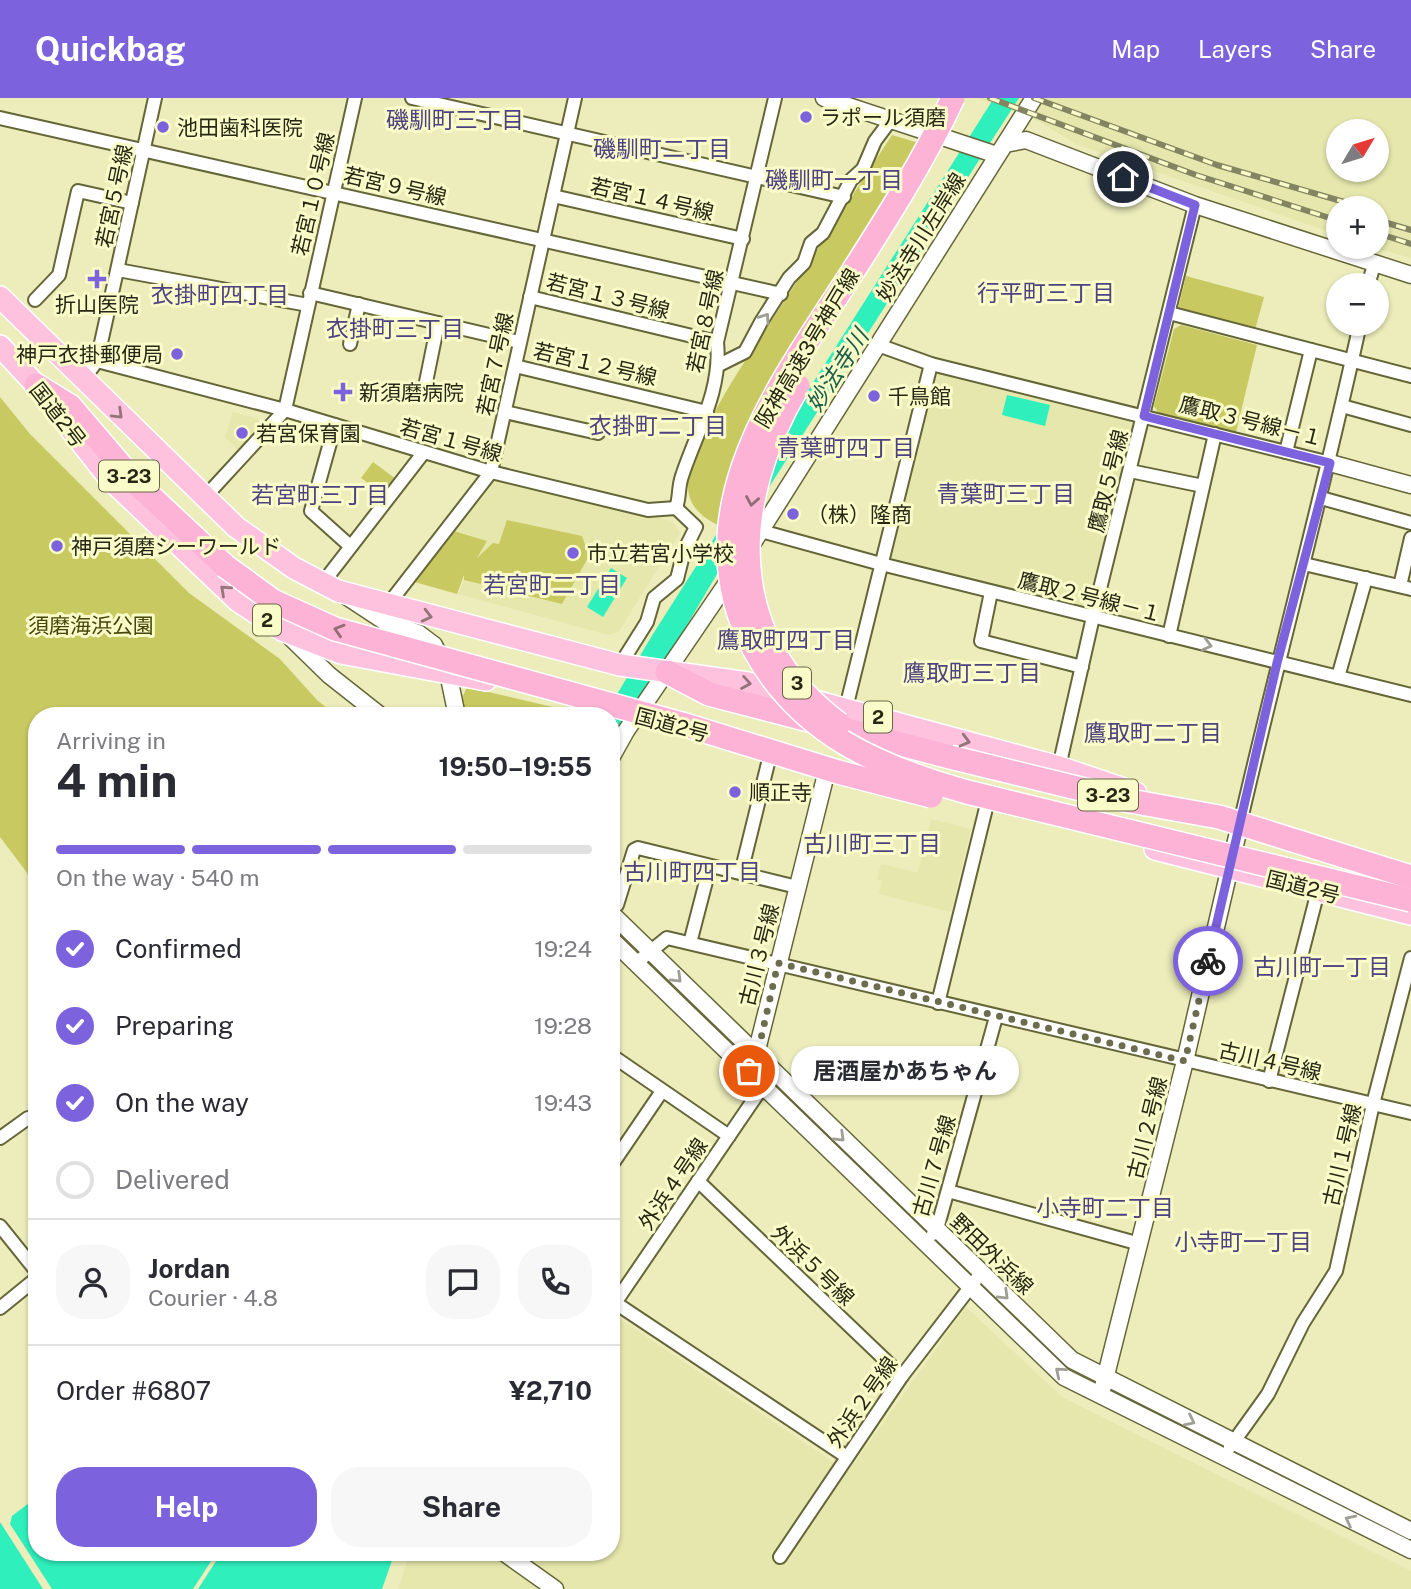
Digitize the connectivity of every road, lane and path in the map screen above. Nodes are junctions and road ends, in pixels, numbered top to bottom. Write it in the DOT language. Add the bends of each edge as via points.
graph roads {
  1 [pos="155,98"];
  2 [pos="355,98"];
  3 [pos="412,98"];
  4 [pos="575,98"];
  5 [pos="775,98"];
  6 [pos="824,98"];
  7 [pos="953,98"];
  8 [pos="970,98"];
  9 [pos="1034,98"];
  10 [pos="0,118"];
  11 [pos="890,121"];
  12 [pos="567,131"];
  13 [pos="143,149"];
  14 [pos="996,150"];
  15 [pos="759,175"];
  16 [pos="335,192"];
  17 [pos="553,196"];
  18 [pos="844,197"];
  19 [pos="132,203"];
  20 [pos="1195,205"];
  21 [pos="743,239"];
  22 [pos="544,240"];
  23 [pos="1375,262"];
  24 [pos="118,270"];
  25 [pos="1372,273"];
  26 [pos="1411,275"];
  27 [pos="732,282"];
  28 [pos="781,294"];
  29 [pos="0,297"];
  30 [pos="530,297"];
  31 [pos="309,299"];
  32 [pos="35,300"];
  33 [pos="359,304"];
  34 [pos="1168,313"];
  35 [pos="438,323"];
  36 [pos="1357,336"];
  37 [pos="519,342"];
  38 [pos="717,342"];
  39 [pos="350,344"];
  40 [pos="878,345"];
  41 [pos="0,346"];
  42 [pos="1311,350"];
  43 [pos="97,361"];
  44 [pos="1352,361"];
  45 [pos="931,364"];
  46 [pos="719,365"];
  47 [pos="515,366"];
  48 [pos="1411,376"];
  49 [pos="83,380"];
  50 [pos="36,385"];
  51 [pos="425,387"];
  52 [pos="1342,406"];
  53 [pos="285,410"];
  54 [pos="707,411"];
  55 [pos="505,412"];
  56 [pos="1144,416"];
  57 [pos="335,425"];
  58 [pos="1411,425"];
  59 [pos="598,433"];
  60 [pos="1215,434"];
  61 [pos="424,452"];
  62 [pos="1286,452"];
  63 [pos="1330,463"];
  64 [pos="1130,471"];
  65 [pos="491,472"];
  66 [pos="1411,485"];
  67 [pos="1203,486"];
  68 [pos="205,497"];
  69 [pos="1321,498"];
  70 [pos="676,508"];
  71 [pos="1411,523"];
  72 [pos="757,538"];
  73 [pos="1411,538"];
  74 [pos="349,545"];
  75 [pos="1408,561"];
  76 [pos="881,564"];
  77 [pos="1304,564"];
  78 [pos="1366,578"];
  79 [pos="330,587"];
  80 [pos="1405,587"];
  81 [pos="990,592"];
  82 [pos="387,606"];
  83 [pos="1093,617"];
  84 [pos="282,630"];
  85 [pos="1169,636"];
  86 [pos="1277,663"];
  87 [pos="620,664"];
  88 [pos="1082,667"];
  89 [pos="667,672"];
  90 [pos="448,673"];
  91 [pos="799,674"];
  92 [pos="1338,677"];
  93 [pos="1411,695"];
  94 [pos="370,707"];
  95 [pos="455,707"];
  96 [pos="601,707"];
  97 [pos="620,707"];
  98 [pos="620,707"];
  99 [pos="846,708"];
  100 [pos="620,712"];
  101 [pos="637,716"];
  102 [pos="620,743"];
  103 [pos="771,751"];
  104 [pos="828,766"];
  105 [pos="1059,767"];
  106 [pos="987,804"];
  107 [pos="1239,828"];
  108 [pos="1140,833"];
  109 [pos="710,866"];
  110 [pos="1230,869"];
  111 [pos="1411,869"];
  112 [pos="741,873"];
  113 [pos="1411,877"];
  114 [pos="1411,885"];
  115 [pos="797,887"];
  116 [pos="620,891"];
  117 [pos="1318,891"];
  118 [pos="1411,900"];
  119 [pos="1411,914"];
  120 [pos="620,916"];
  121 [pos="690,943"];
  122 [pos="620,948"];
  123 [pos="649,951"];
  124 [pos="1411,958"];
  125 [pos="636,963"];
  126 [pos="778,963"];
  127 [pos="938,1003"];
  128 [pos="996,1017"];
  129 [pos="620,1061"];
  130 [pos="1185,1061"];
  131 [pos="753,1063"];
  132 [pos="1269,1081"];
  133 [pos="763,1086"];
  134 [pos="662,1091"];
  135 [pos="1373,1104"];
  136 [pos="1411,1113"];
  137 [pos="28,1118"];
  138 [pos="729,1136"];
  139 [pos="0,1138"];
  140 [pos="620,1153"];
  141 [pos="698,1181"];
  142 [pos="948,1191"];
  143 [pos="0,1226"];
  144 [pos="937,1229"];
  145 [pos="925,1242"];
  146 [pos="1140,1244"];
  147 [pos="28,1261"];
  148 [pos="976,1279"];
  149 [pos="28,1285"];
  150 [pos="620,1292"];
  151 [pos="620,1307"];
  152 [pos="0,1308"];
  153 [pos="902,1376"];
  154 [pos="1106,1380"];
  155 [pos="1099,1396"];
  156 [pos="1234,1441"];
  157 [pos="1222,1456"];
  158 [pos="847,1457"];
  159 [pos="1411,1531"];
  160 [pos="1411,1550"];
  161 [pos="780,1557"];
  162 [pos="516,1561"];
  163 [pos="555,1589"];
  1 -- 13 [label="street, 若宮５号線"];
  2 -- 16 [label="street, 若宮１０号線"];
  3 -- 12 [label="street"];
  4 -- 12 [label="street, 若宮７号線"];
  5 -- 15 [label="street, 若宮８号線"];
  6 -- 11 [label="street"];
  7 -- 108 [label="highway, 阪神高速3号神戸線 / 3, bridge" via="915,172 789,371 752,443 731,512 729,551 735,598 749,638 773,679 801,712 854,751 941,785"];
  8 -- 114 [label="highway, 阪神高速3号神戸線 / 3, one-way, bridge" via="923,188 793,395 765,452 750,504 747,547 750,584 772,647 822,710 852,733 886,750 970,777"];
  9 -- 14 [label="street, 妙法寺川左岸線"];
  10 -- 13 [label="street, 若宮９号線"];
  11 -- 14 [label="street"];
  11 -- 18 [label="street"];
  12 -- 15 [label="street"];
  12 -- 17 [label="street, 若宮７号線"];
  13 -- 16 [label="street, 若宮９号線"];
  13 -- 19 [label="street, 若宮５号線"];
  14 -- 20 [label="street" via="1026,139"];
  14 -- 40 [label="street, 妙法寺川左岸線"];
  15 -- 18 [label="street"];
  15 -- 21 [label="street, 若宮８号線"];
  16 -- 22 [label="street, 若宮９号線"];
  16 -- 31 [label="street, 若宮１０号線"];
  17 -- 21 [label="street, 若宮１４号線"];
  17 -- 22 [label="street, 若宮７号線"];
  18 -- 28 [label="street"];
  19 -- 24 [label="street, 若宮５号線"];
  19 -- 32 [label="street" via="78,191 59,275"];
  20 -- 23 [label="street"];
  20 -- 34 [label="street, 鷹取５号線"];
  21 -- 27 [label="street, 若宮８号線"];
  22 -- 27 [label="street, 若宮９号線"];
  22 -- 30 [label="street, 若宮７号線"];
  23 -- 25 [label="street"];
  23 -- 26 [label="street"];
  24 -- 31 [label="street, 若宮１２号線"];
  24 -- 43 [label="street, 若宮５号線"];
  27 -- 28 [label="street, 若宮９号線"];
  27 -- 38 [label="street, 若宮８号線"];
  46 -- 28 [label="street, one-way" via="745,352"];
  29 -- 49 [label="highway, 国道2号 / 2"];
  30 -- 37 [label="street, 若宮７号線"];
  30 -- 38 [label="street, 若宮１３号線"];
  31 -- 33 [label="street, 若宮１２号線"];
  31 -- 53 [label="street, 若宮１０号線"];
  33 -- 35 [label="street, 若宮１２号線"];
  33 -- 39 [label="street"];
  34 -- 42 [label="street"];
  34 -- 56 [label="street, 鷹取５号線"];
  35 -- 37 [label="street, 若宮１２号線"];
  35 -- 51 [label="street"];
  36 -- 44 [label="street"];
  37 -- 47 [label="street, 若宮７号線"];
  38 -- 46 [label="street, 若宮８号線"];
  40 -- 45 [label="street, 鷹取３号線－１"];
  40 -- 72 [label="street, 妙法寺川左岸線"];
  41 -- 50 [label="highway, 国道2号 / 2"];
  42 -- 44 [label="street"];
  42 -- 62 [label="street"];
  43 -- 49 [label="street, 若宮５号線"];
  43 -- 53 [label="street, 若宮１号線"];
  44 -- 48 [label="street"];
  44 -- 52 [label="street"];
  45 -- 56 [label="street, 鷹取３号線－１"];
  45 -- 76 [label="street"];
  46 -- 54 [label="street, 若宮８号線"];
  47 -- 54 [label="street, 若宮１２号線"];
  47 -- 55 [label="street, 若宮７号線"];
  49 -- 68 [label="highway, 国道2号 / 2, one-way"];
  84 -- 50 [label="highway, 国道2号 / 2, one-way" via="237,601 133,504"];
  98 -- 50 [label="highway, 3-23, one-way, bridge" via="335,629 272,601 225,566 134,481 70,406"];
  52 -- 58 [label="street"];
  52 -- 63 [label="street"];
  53 -- 57 [label="street, 若宮１号線"];
  53 -- 68 [label="street"];
  54 -- 70 [label="street, 若宮８号線" via="681,478"];
  55 -- 59 [label="street"];
  55 -- 65 [label="street, 若宮７号線"];
  56 -- 60 [label="street, 鷹取３号線－１"];
  56 -- 64 [label="street, 鷹取５号線"];
  57 -- 61 [label="street, 若宮１号線"];
  57 -- 74 [label="street" via="311,511"];
  60 -- 62 [label="street, 鷹取３号線－１"];
  60 -- 67 [label="street"];
  61 -- 65 [label="street, 若宮１号線"];
  61 -- 74 [label="street"];
  62 -- 63 [label="street, 鷹取３号線－１"];
  63 -- 66 [label="street, 鷹取３号線－１"];
  63 -- 69 [label="street"];
  64 -- 67 [label="street"];
  64 -- 83 [label="street, 鷹取５号線"];
  65 -- 70 [label="street, 若宮１号線" via="648,510"];
  65 -- 82 [label="street, 若宮７号線"];
  67 -- 85 [label="street"];
  68 -- 79 [label="highway, 国道2号 / 2" via="262,546"];
  69 -- 71 [label="street"];
  69 -- 77 [label="street"];
  70 -- 87 [label="street" via="691,519 694,535 684,551 677,579 654,598 647,622"];
  72 -- 76 [label="street, 鷹取２号線－１"];
  72 -- 89 [label="street, 妙法寺川左岸線"];
  72 -- 91 [label="street" via="764,607 775,636"];
  73 -- 75 [label="street"];
  74 -- 79 [label="street"];
  75 -- 80 [label="street"];
  76 -- 81 [label="street, 鷹取２号線－１"];
  76 -- 99 [label="street"];
  77 -- 78 [label="street"];
  77 -- 86 [label="street"];
  78 -- 80 [label="street"];
  78 -- 92 [label="street"];
  79 -- 82 [label="highway, 国道2号 / 2"];
  79 -- 90 [label="street" via="384,621 418,633 434,645"];
  81 -- 83 [label="street, 鷹取２号線－１"];
  81 -- 88 [label="street" via="981,641"];
  82 -- 87 [label="highway, 国道2号 / 2, one-way"];
  83 -- 85 [label="street, 鷹取２号線－１"];
  83 -- 88 [label="street, 鷹取５号線"];
  84 -- 90 [label="highway, 国道2号 / 2" via="341,653"];
  84 -- 94 [label="street"];
  85 -- 86 [label="street, 鷹取２号線－１, one-way"];
  86 -- 92 [label="street, 鷹取２号線－１"];
  86 -- 107 [label="street"];
  87 -- 89 [label="highway, 国道2号 / 2"];
  88 -- 105 [label="street, 鷹取５号線"];
  89 -- 99 [label="highway, 国道2号 / 2, one-way" via="748,682"];
  89 -- 101 [label="street, 妙法寺川左岸線"];
  89 -- 113 [label="highway, 3-23, bridge" via="709,694 1130,801 1219,817"];
  90 -- 95 [label="street"];
  90 -- 96 [label="highway, 国道2号 / 2"];
  92 -- 93 [label="street, 鷹取２号線－１"];
  108 -- 97 [label="highway, 3-23, one-way, bridge" via="1089,832 969,806"];
  99 -- 105 [label="highway, 国道2号 / 2, one-way"];
  100 -- 101 [label="highway, 国道2号 / 2"];
  101 -- 102 [label="street, 妙法寺川左岸線"];
  101 -- 103 [label="highway, 国道2号 / 2"];
  103 -- 104 [label="highway, 国道2号 / 2"];
  103 -- 112 [label="street"];
  104 -- 106 [label="highway, 国道2号 / 2"];
  104 -- 115 [label="street, 古川３号線"];
  105 -- 107 [label="highway, 国道2号 / 2"];
  106 -- 110 [label="highway, 国道2号 / 2"];
  106 -- 127 [label="street"];
  107 -- 110 [label="street, 古川２号線"];
  107 -- 111 [label="highway, 国道2号 / 2"];
  108 -- 118 [label="highway, 阪神高速3号神戸線 / 3, bridge"];
  109 -- 112 [label="street"];
  109 -- 116 [label="street" via="638,848"];
  109 -- 121 [label="street"];
  110 -- 117 [label="highway, 国道2号 / 2"];
  110 -- 130 [label="street, 古川２号線"];
  112 -- 115 [label="street"];
  115 -- 126 [label="street, 古川３号線"];
  117 -- 119 [label="highway, 国道2号 / 2"];
  117 -- 132 [label="street"];
  120 -- 123 [label="street, 野田外浜線"];
  121 -- 123 [label="street, 古川４号線" via="667,938"];
  121 -- 126 [label="street, 古川４号線"];
  122 -- 125 [label="street, 野田外浜線"];
  123 -- 125 [label="street, 古川４号線"];
  123 -- 131 [label="street, 野田外浜線, one-way"];
  124 -- 135 [label="street, 古川１号線"];
  125 -- 131 [label="street, 野田外浜線"];
  126 -- 127 [label="street, 古川４号線"];
  126 -- 131 [label="street, 古川３号線"];
  127 -- 128 [label="street, 古川４号線"];
  128 -- 130 [label="street, 古川４号線"];
  128 -- 142 [label="street, 古川７号線"];
  129 -- 134 [label="street"];
  130 -- 132 [label="street, 古川４号線"];
  130 -- 146 [label="street, 古川２号線"];
  131 -- 133 [label="street, 野田外浜線"];
  131 -- 144 [label="street, 野田外浜線, one-way"];
  132 -- 135 [label="street, 古川４号線"];
  133 -- 138 [label="street, 外浜４号線"];
  133 -- 145 [label="street, 野田外浜線"];
  134 -- 138 [label="street"];
  134 -- 140 [label="street"];
  135 -- 136 [label="street, 古川４号線"];
  135 -- 156 [label="street, 古川１号線" via="1336,1271 1268,1394"];
  137 -- 139 [label="street"];
  138 -- 141 [label="street, 外浜４号線"];
  141 -- 150 [label="street, 外浜４号線"];
  141 -- 153 [label="street, 外浜５号線"];
  142 -- 144 [label="street, 古川７号線"];
  142 -- 146 [label="street"];
  143 -- 147 [label="street"];
  144 -- 145 [label="street, 古川７号線"];
  144 -- 148 [label="street, 野田外浜線"];
  145 -- 148 [label="street, 野田外浜線"];
  146 -- 154 [label="street, 古川２号線"];
  148 -- 153 [label="street, 外浜２号線"];
  148 -- 154 [label="street, 野田外浜線, one-way" via="1072,1360"];
  155 -- 148 [label="street, 野田外浜線, one-way" via="1064,1377"];
  149 -- 152 [label="street"];
  151 -- 158 [label="street"];
  153 -- 158 [label="street, 外浜２号線"];
  154 -- 155 [label="street, 古川２号線"];
  154 -- 156 [label="street, 野田外浜線, one-way"];
  155 -- 157 [label="street, 野田外浜線"];
  156 -- 157 [label="street, 古川１号線"];
  156 -- 159 [label="street, 野田外浜線"];
  160 -- 157 [label="street, 野田外浜線, one-way"];
  158 -- 161 [label="street, 外浜２号線"];
  162 -- 163 [label="street"];
}
